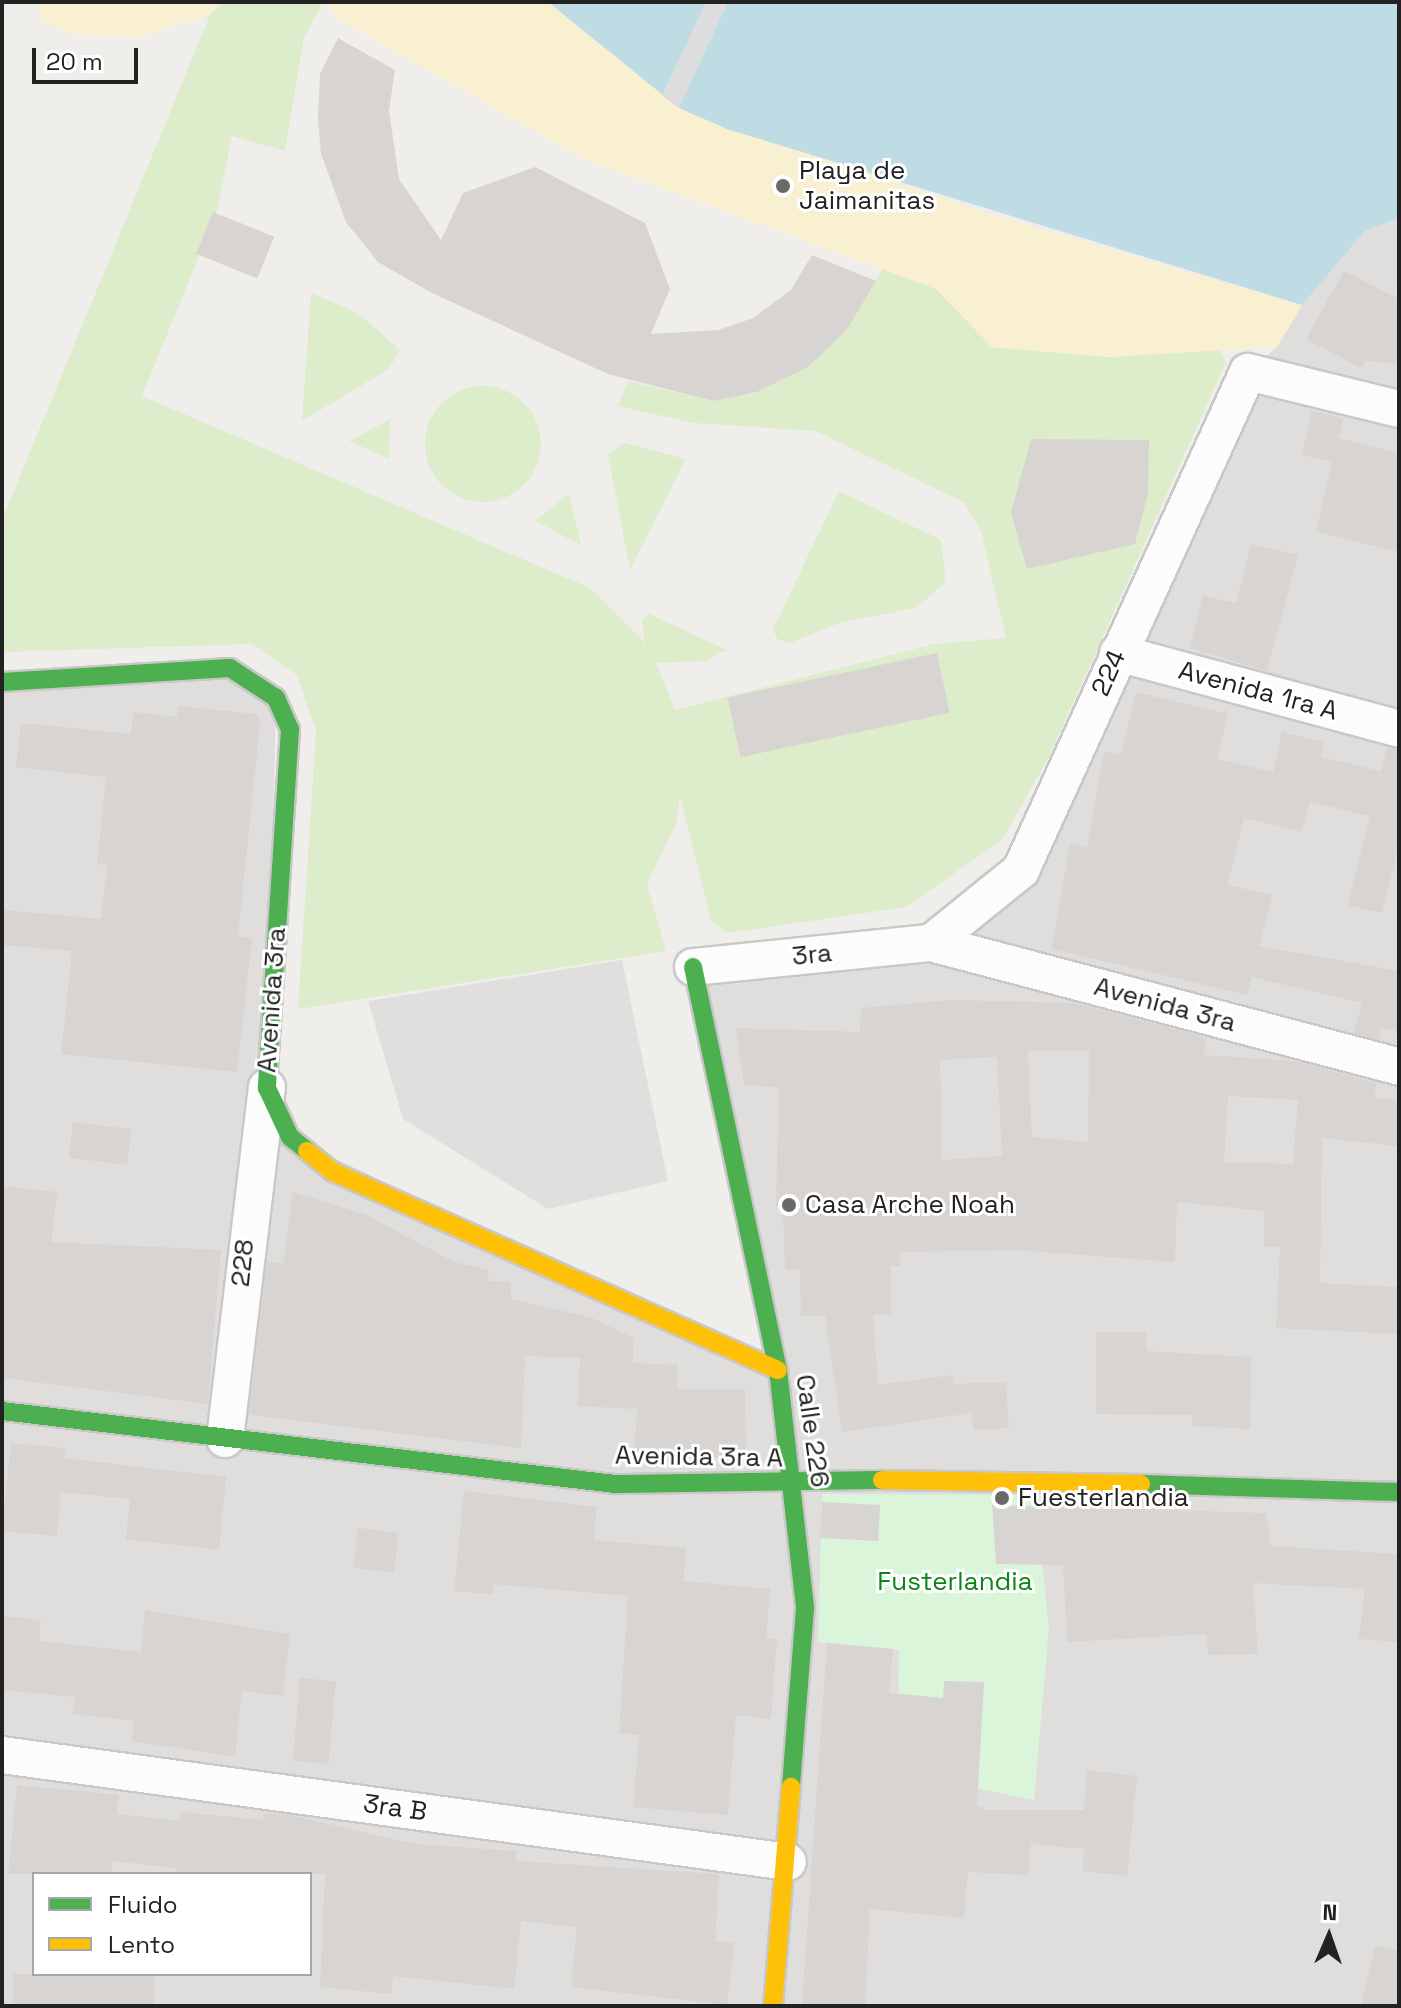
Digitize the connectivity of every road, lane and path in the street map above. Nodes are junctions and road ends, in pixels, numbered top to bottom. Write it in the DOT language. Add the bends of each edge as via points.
graph roads {
  1 [pos="1399,409"];
  2 [pos="1118,653"];
  3 [pos="2,682"];
  4 [pos="1399,729"];
  5 [pos="931,943"];
  6 [pos="693,967"];
  7 [pos="1399,1067"];
  8 [pos="267,1088"];
  9 [pos="778,1370"];
  10 [pos="2,1411"];
  11 [pos="225,1439"];
  12 [pos="794,1484"];
  13 [pos="1399,1492"];
  14 [pos="2,1755"];
  15 [pos="788,1862"];
  16 [pos="773,2006"];
  1 -- 2 [label="street, 224" via="1248,372"];
  2 -- 4 [label="street, Avenida 1ra A"];
  2 -- 5 [label="street, 224" via="1021,870"];
  3 -- 8 [label="street, Avenida 3ra" via="230,668 276,698 290,729"];
  5 -- 6 [label="street, 3ra"];
  5 -- 7 [label="street, Avenida 3ra"];
  6 -- 9 [label="street, Calle 226"];
  8 -- 9 [label="street, Avenida 3ra" via="290,1137 333,1172"];
  8 -- 11 [label="street, 228"];
  9 -- 12 [label="street, Calle 226"];
  10 -- 11 [label="street, Avenida 3ra A"];
  11 -- 12 [label="street, Avenida 3ra A" via="615,1484"];
  12 -- 13 [label="street, Avenida 3ra A" via="983,1480"];
  12 -- 15 [label="street, Calle 226" via="805,1608"];
  14 -- 15 [label="street, 3ra B"];
  15 -- 16 [label="street, Calle 226"];
}
